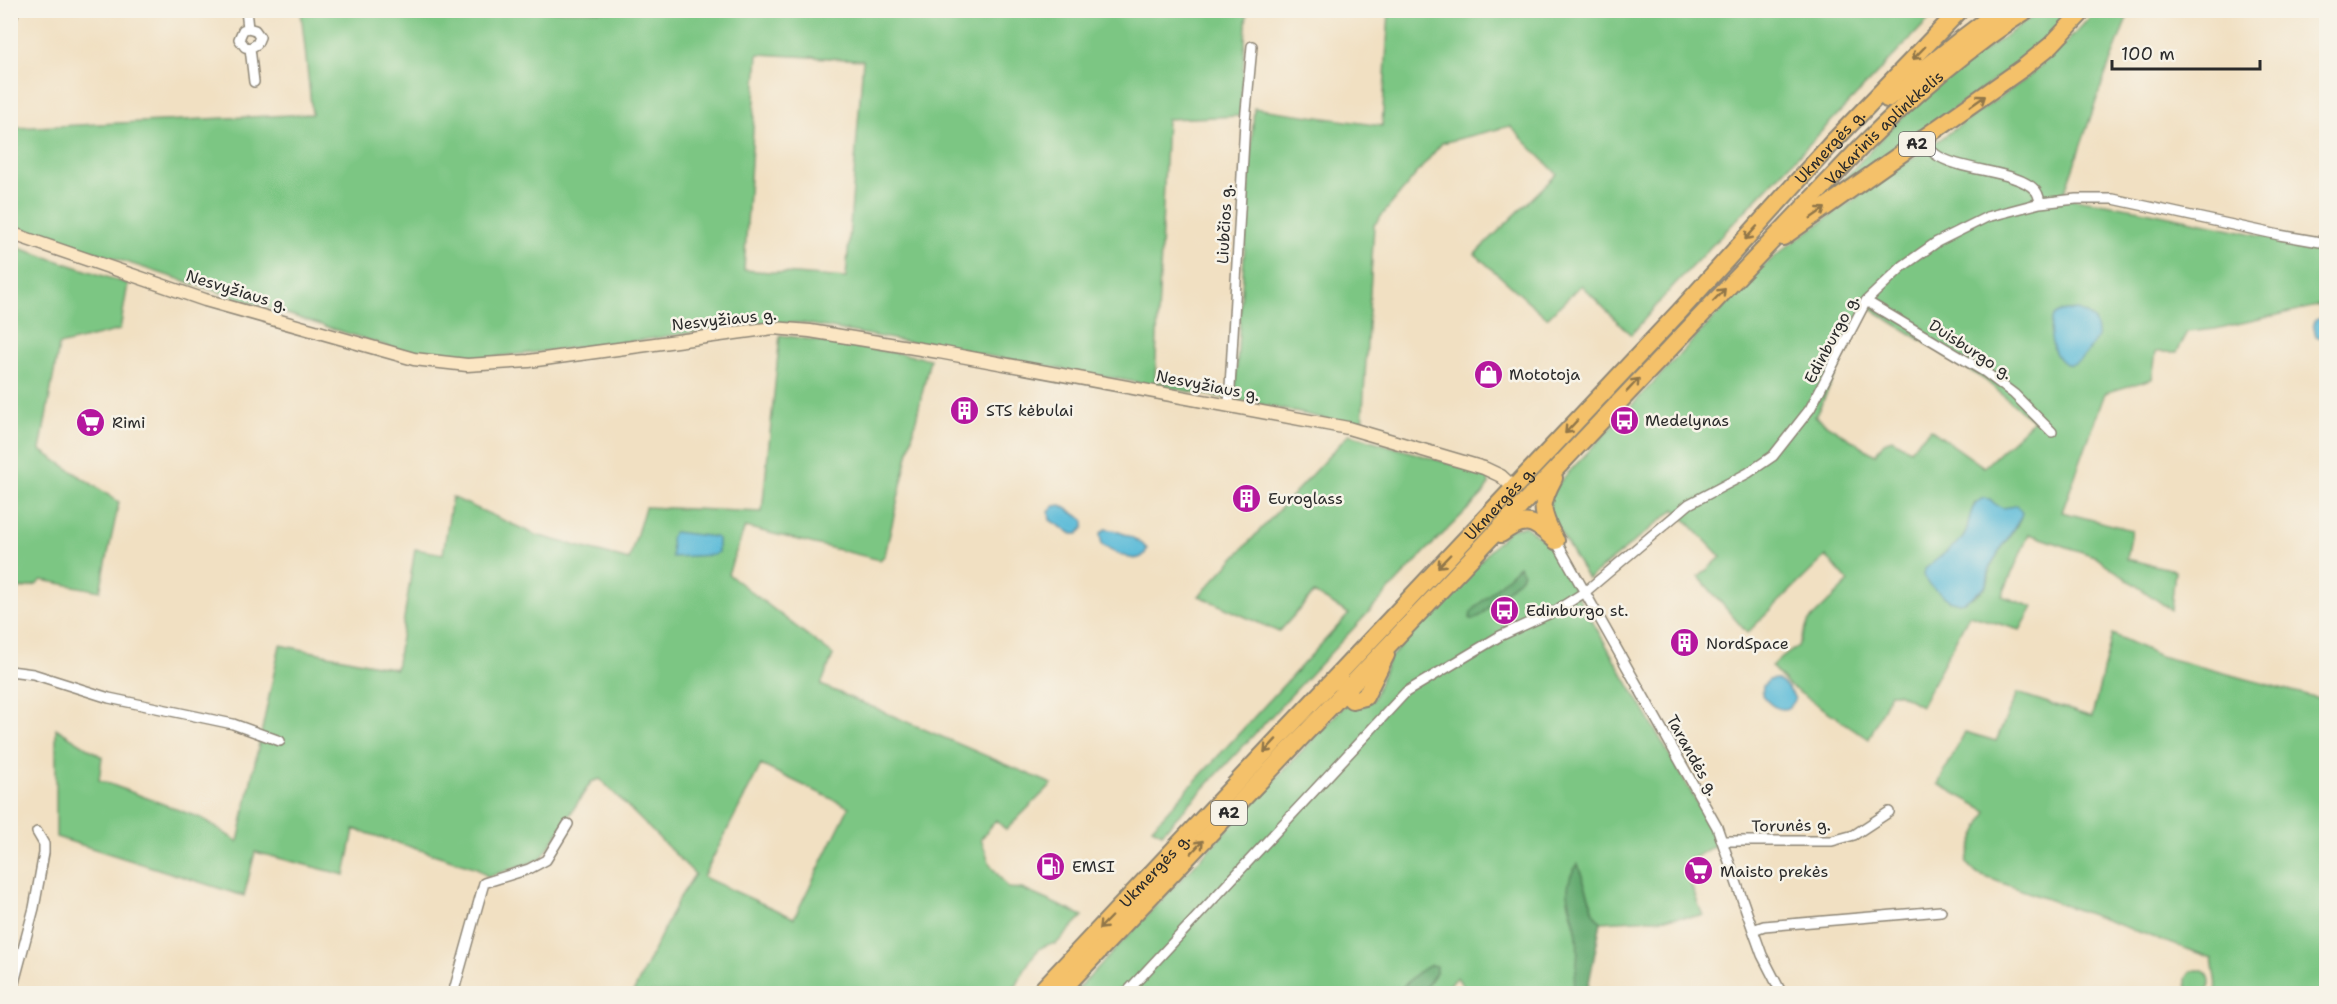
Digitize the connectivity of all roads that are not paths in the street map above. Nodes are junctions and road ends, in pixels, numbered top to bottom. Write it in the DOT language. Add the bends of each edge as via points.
graph roads {
  1 [pos="13,10"];
  2 [pos="246,10"];
  3 [pos="1960,10"];
  4 [pos="2000,10"];
  5 [pos="2027,10"];
  6 [pos="2079,16"];
  7 [pos="10,19"];
  8 [pos="248,28"];
  9 [pos="1252,46"];
  10 [pos="250,48"];
  11 [pos="254,82"];
  12 [pos="1924,139"];
  13 [pos="1832,143"];
  14 [pos="2040,203"];
  15 [pos="10,233"];
  16 [pos="2326,243"];
  17 [pos="1753,258"];
  18 [pos="1866,302"];
  19 [pos="1228,405"];
  20 [pos="2052,432"];
  21 [pos="1564,458"];
  22 [pos="1514,488"];
  23 [pos="1556,541"];
  24 [pos="1476,553"];
  25 [pos="1585,592"];
  26 [pos="1366,643"];
  27 [pos="10,671"];
  28 [pos="1344,692"];
  29 [pos="280,741"];
  30 [pos="1889,812"];
  31 [pos="568,824"];
  32 [pos="36,832"];
  33 [pos="1723,841"];
  34 [pos="1941,911"];
  35 [pos="1753,930"];
  36 [pos="10,993"];
  37 [pos="453,993"];
  38 [pos="1038,993"];
  39 [pos="1058,993"];
  40 [pos="1125,993"];
  41 [pos="1782,993"];
  1 -- 7 [label="street"];
  2 -- 8 [label="street"];
  3 -- 13 [label="highway, Ukmergės g. / A2, one-way"];
  4 -- 13 [label="highway, Vakarinis aplinkkelis"];
  5 -- 17 [label="highway, Vakarinis aplinkkelis" via="1891,116"];
  12 -- 6 [label="highway, A2, one-way" via="2023,68"];
  8 -- 10 [label="street" via="239,39"];
  8 -- 10 [label="street" via="260,37"];
  9 -- 19 [label="street, Liubčios g."];
  10 -- 11 [label="street"];
  12 -- 14 [label="street" via="1935,154 2029,185 2038,193"];
  17 -- 12 [label="highway, A2, one-way"];
  13 -- 22 [label="highway, Ukmergės g. / A2, one-way"];
  14 -- 16 [label="street, Edinburgo g." via="2112,199"];
  14 -- 18 [label="street, Edinburgo g." via="1987,218 1937,242 1903,266"];
  15 -- 19 [label="street, Nesvyžiaus g." via="205,300 440,363 529,361 773,327 939,352"];
  21 -- 17 [label="highway, Ukmergės g. / A2, one-way"];
  18 -- 20 [label="street, Duisburgo g." via="1985,372"];
  18 -- 25 [label="street, Edinburgo g." via="1810,408 1773,456 1689,504"];
  19 -- 22 [label="street, Nesvyžiaus g." via="1347,428 1484,468"];
  21 -- 23 [label="highway" via="1542,505"];
  21 -- 24 [label="highway, Ukmergės g. / A2"];
  22 -- 26 [label="highway, Ukmergės g. / A2, one-way"];
  23 -- 24 [label="highway" via="1536,525 1522,522"];
  23 -- 25 [label="street, Tarandės g."];
  24 -- 28 [label="highway, Ukmergės g. / A2" via="1393,640 1365,697 1352,700"];
  25 -- 33 [label="street, Tarandės g."];
  25 -- 40 [label="street, Edinburgo g." via="1500,636 1406,692"];
  26 -- 28 [label="highway" via="1345,677"];
  26 -- 38 [label="highway, Ukmergės g. / A2, one-way"];
  27 -- 29 [label="street" via="109,698 233,724"];
  39 -- 28 [label="highway, Ukmergės g. / A2, one-way"];
  30 -- 33 [label="street, Torunės g." via="1839,840"];
  31 -- 37 [label="street" via="546,860 484,883"];
  32 -- 36 [label="street" via="44,844 44,853 34,908"];
  33 -- 35 [label="street, Tarandės g."];
  34 -- 35 [label="street"];
  35 -- 41 [label="street, Tarandės g."];
}
